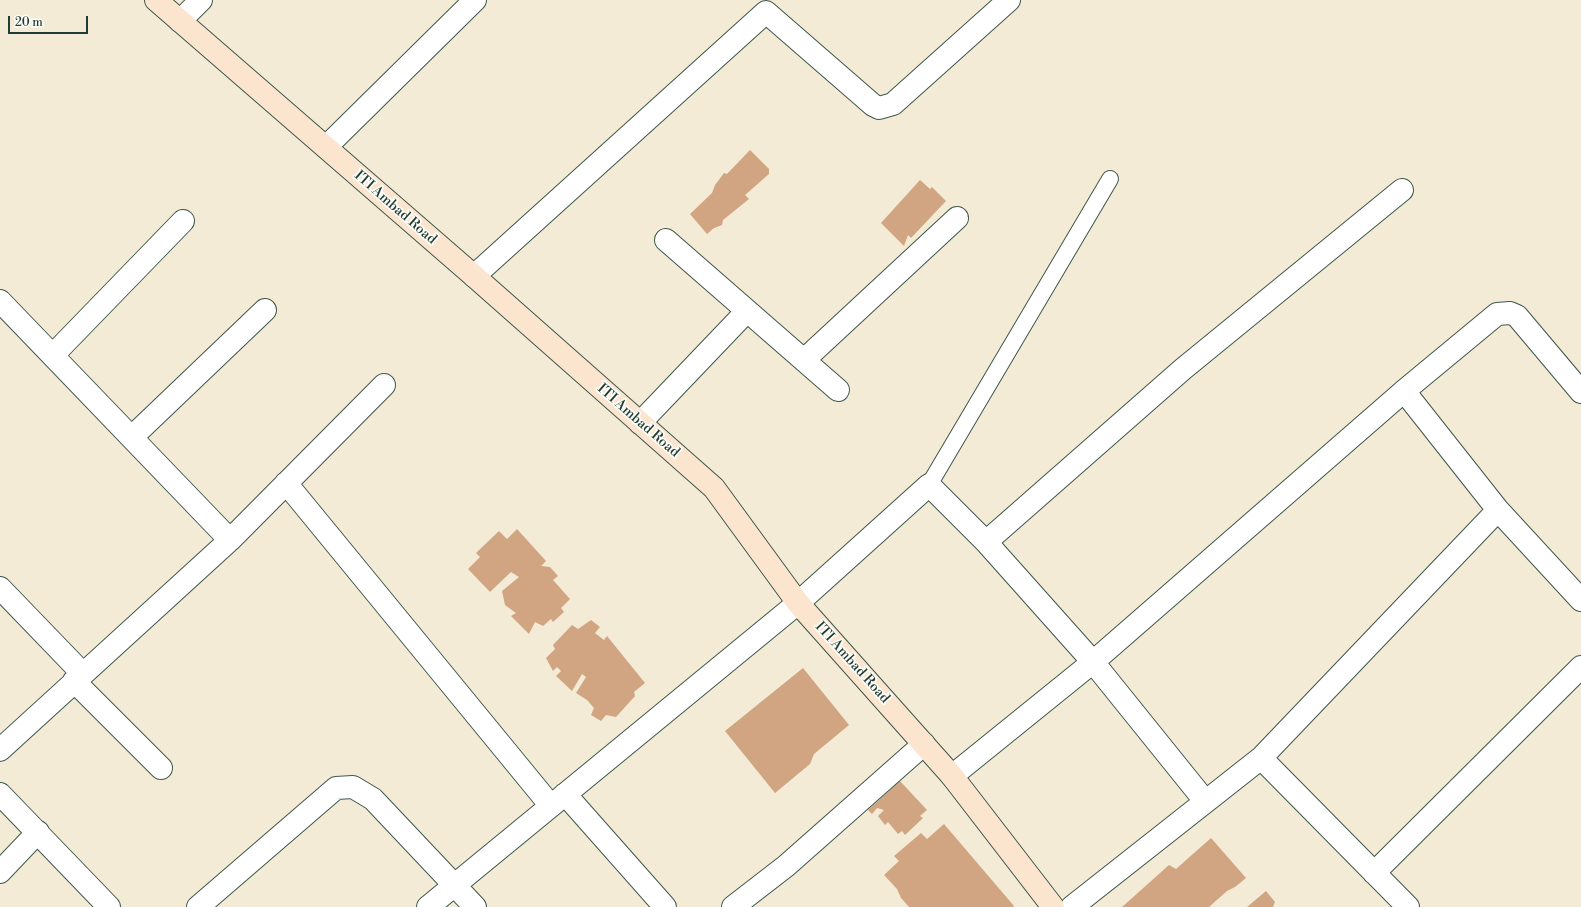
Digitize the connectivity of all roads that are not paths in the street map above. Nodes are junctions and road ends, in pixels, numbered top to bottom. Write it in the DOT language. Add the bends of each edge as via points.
graph roads {
  1 [pos="156,0"];
  2 [pos="201,0"];
  3 [pos="475,0"];
  4 [pos="1009,0"];
  5 [pos="772,6"];
  6 [pos="180,20"];
  7 [pos="326,147"];
  8 [pos="1110,179"];
  9 [pos="1402,190"];
  10 [pos="957,218"];
  11 [pos="183,221"];
  12 [pos="666,240"];
  13 [pos="474,276"];
  14 [pos="0,301"];
  15 [pos="265,310"];
  16 [pos="747,311"];
  17 [pos="53,355"];
  18 [pos="804,360"];
  19 [pos="384,385"];
  20 [pos="838,390"];
  21 [pos="1404,391"];
  22 [pos="1581,392"];
  23 [pos="640,423"];
  24 [pos="132,437"];
  25 [pos="286,483"];
  26 [pos="929,486"];
  27 [pos="1498,510"];
  28 [pos="230,540"];
  29 [pos="986,542"];
  30 [pos="0,588"];
  31 [pos="1581,600"];
  32 [pos="798,603"];
  33 [pos="1093,662"];
  34 [pos="1581,667"];
  35 [pos="78,678"];
  36 [pos="924,744"];
  37 [pos="0,750"];
  38 [pos="1261,758"];
  39 [pos="161,768"];
  40 [pos="952,776"];
  41 [pos="0,794"];
  42 [pos="558,800"];
  43 [pos="1205,801"];
  44 [pos="38,832"];
  45 [pos="0,872"];
  46 [pos="1374,873"];
  47 [pos="454,885"];
  48 [pos="109,907"];
  49 [pos="198,907"];
  50 [pos="428,907"];
  51 [pos="475,907"];
  52 [pos="665,907"];
  53 [pos="733,907"];
  54 [pos="1053,907"];
  55 [pos="1072,907"];
  56 [pos="1408,907"];
  1 -- 6 [label="street, ITI Ambad Road"];
  2 -- 6 [label="street"];
  3 -- 7 [label="street"];
  4 -- 5 [label="street" via="893,104 879,108"];
  5 -- 13 [label="street"];
  6 -- 7 [label="street, ITI Ambad Road"];
  7 -- 13 [label="street, ITI Ambad Road"];
  8 -- 26 [label="lane"];
  9 -- 29 [label="street" via="1183,369"];
  10 -- 18 [label="street"];
  11 -- 17 [label="street"];
  12 -- 16 [label="street"];
  13 -- 23 [label="street, ITI Ambad Road"];
  14 -- 17 [label="street"];
  15 -- 24 [label="street"];
  16 -- 18 [label="street"];
  16 -- 23 [label="street"];
  17 -- 24 [label="street"];
  18 -- 20 [label="street"];
  19 -- 25 [label="street"];
  21 -- 22 [label="street" via="1497,314 1504,312 1517,316"];
  21 -- 27 [label="street"];
  21 -- 33 [label="street"];
  23 -- 32 [label="street, ITI Ambad Road" via="714,488"];
  24 -- 28 [label="street"];
  25 -- 28 [label="street"];
  25 -- 42 [label="street"];
  26 -- 29 [label="street"];
  26 -- 32 [label="street"];
  27 -- 31 [label="street"];
  27 -- 38 [label="street"];
  28 -- 35 [label="street"];
  29 -- 33 [label="street"];
  30 -- 35 [label="street"];
  32 -- 36 [label="street, ITI Ambad Road"];
  32 -- 42 [label="street"];
  33 -- 40 [label="street"];
  33 -- 43 [label="street"];
  34 -- 46 [label="street"];
  35 -- 37 [label="street"];
  35 -- 39 [label="street"];
  36 -- 40 [label="street, ITI Ambad Road"];
  36 -- 53 [label="street" via="786,866"];
  38 -- 43 [label="street"];
  38 -- 46 [label="street"];
  40 -- 54 [label="street, ITI Ambad Road"];
  41 -- 44 [label="street"];
  42 -- 47 [label="street"];
  42 -- 52 [label="street"];
  43 -- 55 [label="street"];
  44 -- 45 [label="street"];
  44 -- 48 [label="street"];
  46 -- 56 [label="street"];
  47 -- 49 [label="street" via="372,799 353,787 336,788"];
  47 -- 50 [label="street"];
  47 -- 51 [label="street"];
}
